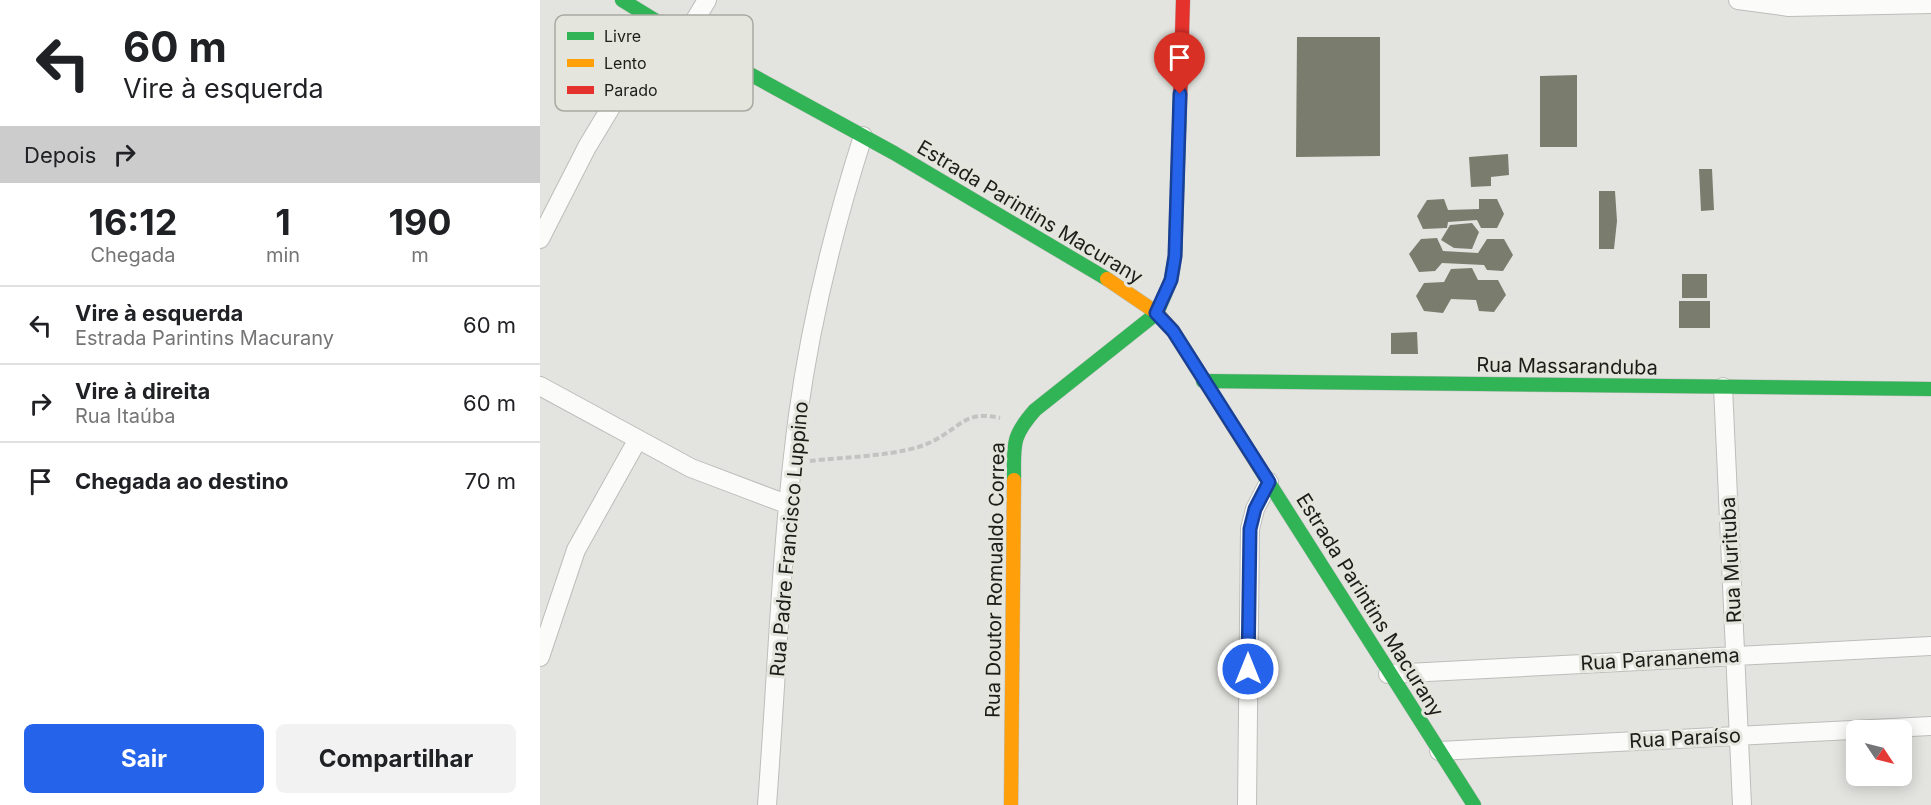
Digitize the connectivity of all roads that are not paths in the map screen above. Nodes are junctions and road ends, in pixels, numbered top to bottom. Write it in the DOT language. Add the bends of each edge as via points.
graph roads {
  1 [pos="622,0"];
  2 [pos="707,0"];
  3 [pos="1183,0"];
  4 [pos="1738,0"];
  5 [pos="1931,4"];
  6 [pos="646,15"];
  7 [pos="698,15"];
  8 [pos="753,76"];
  9 [pos="609,111"];
  10 [pos="863,136"];
  11 [pos="540,239"];
  12 [pos="1156,313"];
  13 [pos="1203,381"];
  14 [pos="540,386"];
  15 [pos="1723,387"];
  16 [pos="1931,389"];
  17 [pos="638,439"];
  18 [pos="1269,482"];
  19 [pos="789,505"];
  20 [pos="1931,646"];
  21 [pos="1736,656"];
  22 [pos="540,657"];
  23 [pos="1388,674"];
  24 [pos="1931,726"];
  25 [pos="1739,735"];
  26 [pos="1439,751"];
  27 [pos="766,805"];
  28 [pos="1011,805"];
  29 [pos="1247,805"];
  30 [pos="1474,805"];
  31 [pos="1742,805"];
  1 -- 6 [label="street, Estrada Parintins Macurany"];
  2 -- 7 [label="street"];
  3 -- 12 [label="street" via="1175,256 1171,280"];
  4 -- 5 [label="street" via="1789,7"];
  8 -- 10 [label="street, Estrada Parintins Macurany"];
  9 -- 11 [label="street"];
  10 -- 12 [label="street, Estrada Parintins Macurany" via="1130,293"];
  10 -- 19 [label="street, Rua Padre Francisco Luppino" via="835,226 799,412"];
  12 -- 13 [label="street, Estrada Parintins Macurany" via="1173,331"];
  12 -- 28 [label="street, Rua Doutor Romualdo Correa" via="1035,410 1019,428 1014,442"];
  13 -- 15 [label="street, Rua Massaranduba"];
  13 -- 18 [label="street, Estrada Parintins Macurany"];
  14 -- 17 [label="street"];
  15 -- 16 [label="street, Rua Massaranduba"];
  15 -- 21 [label="street, Rua Murituba"];
  17 -- 19 [label="street" via="691,468"];
  17 -- 22 [label="street" via="576,550"];
  18 -- 23 [label="street, Estrada Parintins Macurany"];
  18 -- 29 [label="street" via="1250,529"];
  19 -- 27 [label="street, Rua Padre Francisco Luppino"];
  20 -- 21 [label="street, Rua Parananema"];
  21 -- 23 [label="street, Rua Parananema"];
  21 -- 25 [label="street, Rua Murituba"];
  23 -- 26 [label="street, Estrada Parintins Macurany"];
  24 -- 25 [label="street, Rua Paraíso"];
  25 -- 26 [label="street, Rua Paraíso"];
  25 -- 31 [label="street, Rua Murituba"];
  26 -- 30 [label="street, Estrada Parintins Macurany"];
}
